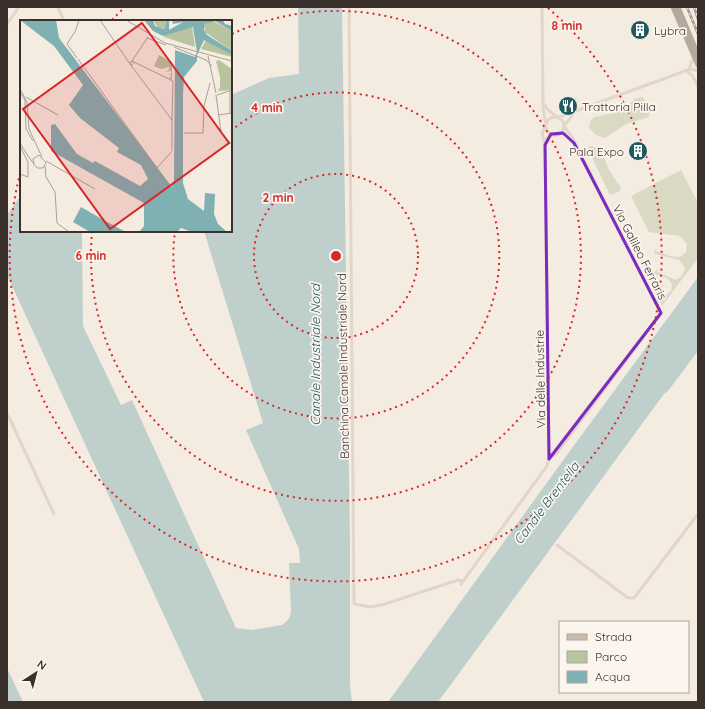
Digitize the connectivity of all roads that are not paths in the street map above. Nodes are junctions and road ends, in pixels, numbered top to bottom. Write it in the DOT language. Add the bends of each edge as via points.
graph roads {
  1 [pos="19,7"];
  2 [pos="58,7"];
  3 [pos="349,7"];
  4 [pos="542,7"];
  5 [pos="673,7"];
  6 [pos="678,7"];
  7 [pos="64,20"];
  8 [pos="7,24"];
  9 [pos="696,55"];
  10 [pos="698,65"];
  11 [pos="686,71"];
  12 [pos="698,71"];
  13 [pos="698,86"];
  14 [pos="543,100"];
  15 [pos="572,114"];
  16 [pos="558,117"];
  17 [pos="546,124"];
  18 [pos="565,126"];
  19 [pos="561,133"];
  20 [pos="552,134"];
  21 [pos="574,142"];
  22 [pos="545,145"];
  23 [pos="7,413"];
  24 [pos="549,459"];
  25 [pos="54,514"];
  26 [pos="698,514"];
  27 [pos="557,545"];
  28 [pos="462,583"];
  1 -- 8 [label="street"];
  2 -- 7 [label="street"];
  3 -- 28 [label="street, Banchina Canale Industriale Nord" via="354,604 371,607 458,580"];
  4 -- 14 [label="street, Via delle Industrie"];
  5 -- 9 [label="highway"];
  6 -- 9 [label="highway"];
  9 -- 10 [label="highway"];
  9 -- 11 [label="street"];
  11 -- 12 [label="street"];
  11 -- 13 [label="street" via="692,75"];
  11 -- 15 [label="street"];
  14 -- 16 [label="street" via="546,108"];
  14 -- 17 [label="street, Via delle Industrie"];
  15 -- 16 [label="street"];
  15 -- 18 [label="street"];
  16 -- 17 [label="street"];
  16 -- 18 [label="street" via="563,120"];
  17 -- 20 [label="street" via="547,131"];
  17 -- 22 [label="street, Via delle Industrie" via="542,133"];
  18 -- 19 [label="street"];
  18 -- 21 [label="street, Via Galileo Ferraris"];
  19 -- 20 [label="street"];
  19 -- 21 [label="street, Via Galileo Ferraris" via="568,135"];
  20 -- 22 [label="street"];
  21 -- 24 [label="street, Via Galileo Ferraris" via="661,313 557,453"];
  22 -- 24 [label="street, Via delle Industrie"];
  23 -- 25 [label="street"];
  24 -- 28 [label="street, Via delle Industrie" via="547,466"];
  26 -- 27 [label="street" via="634,598 628,598"];
}
